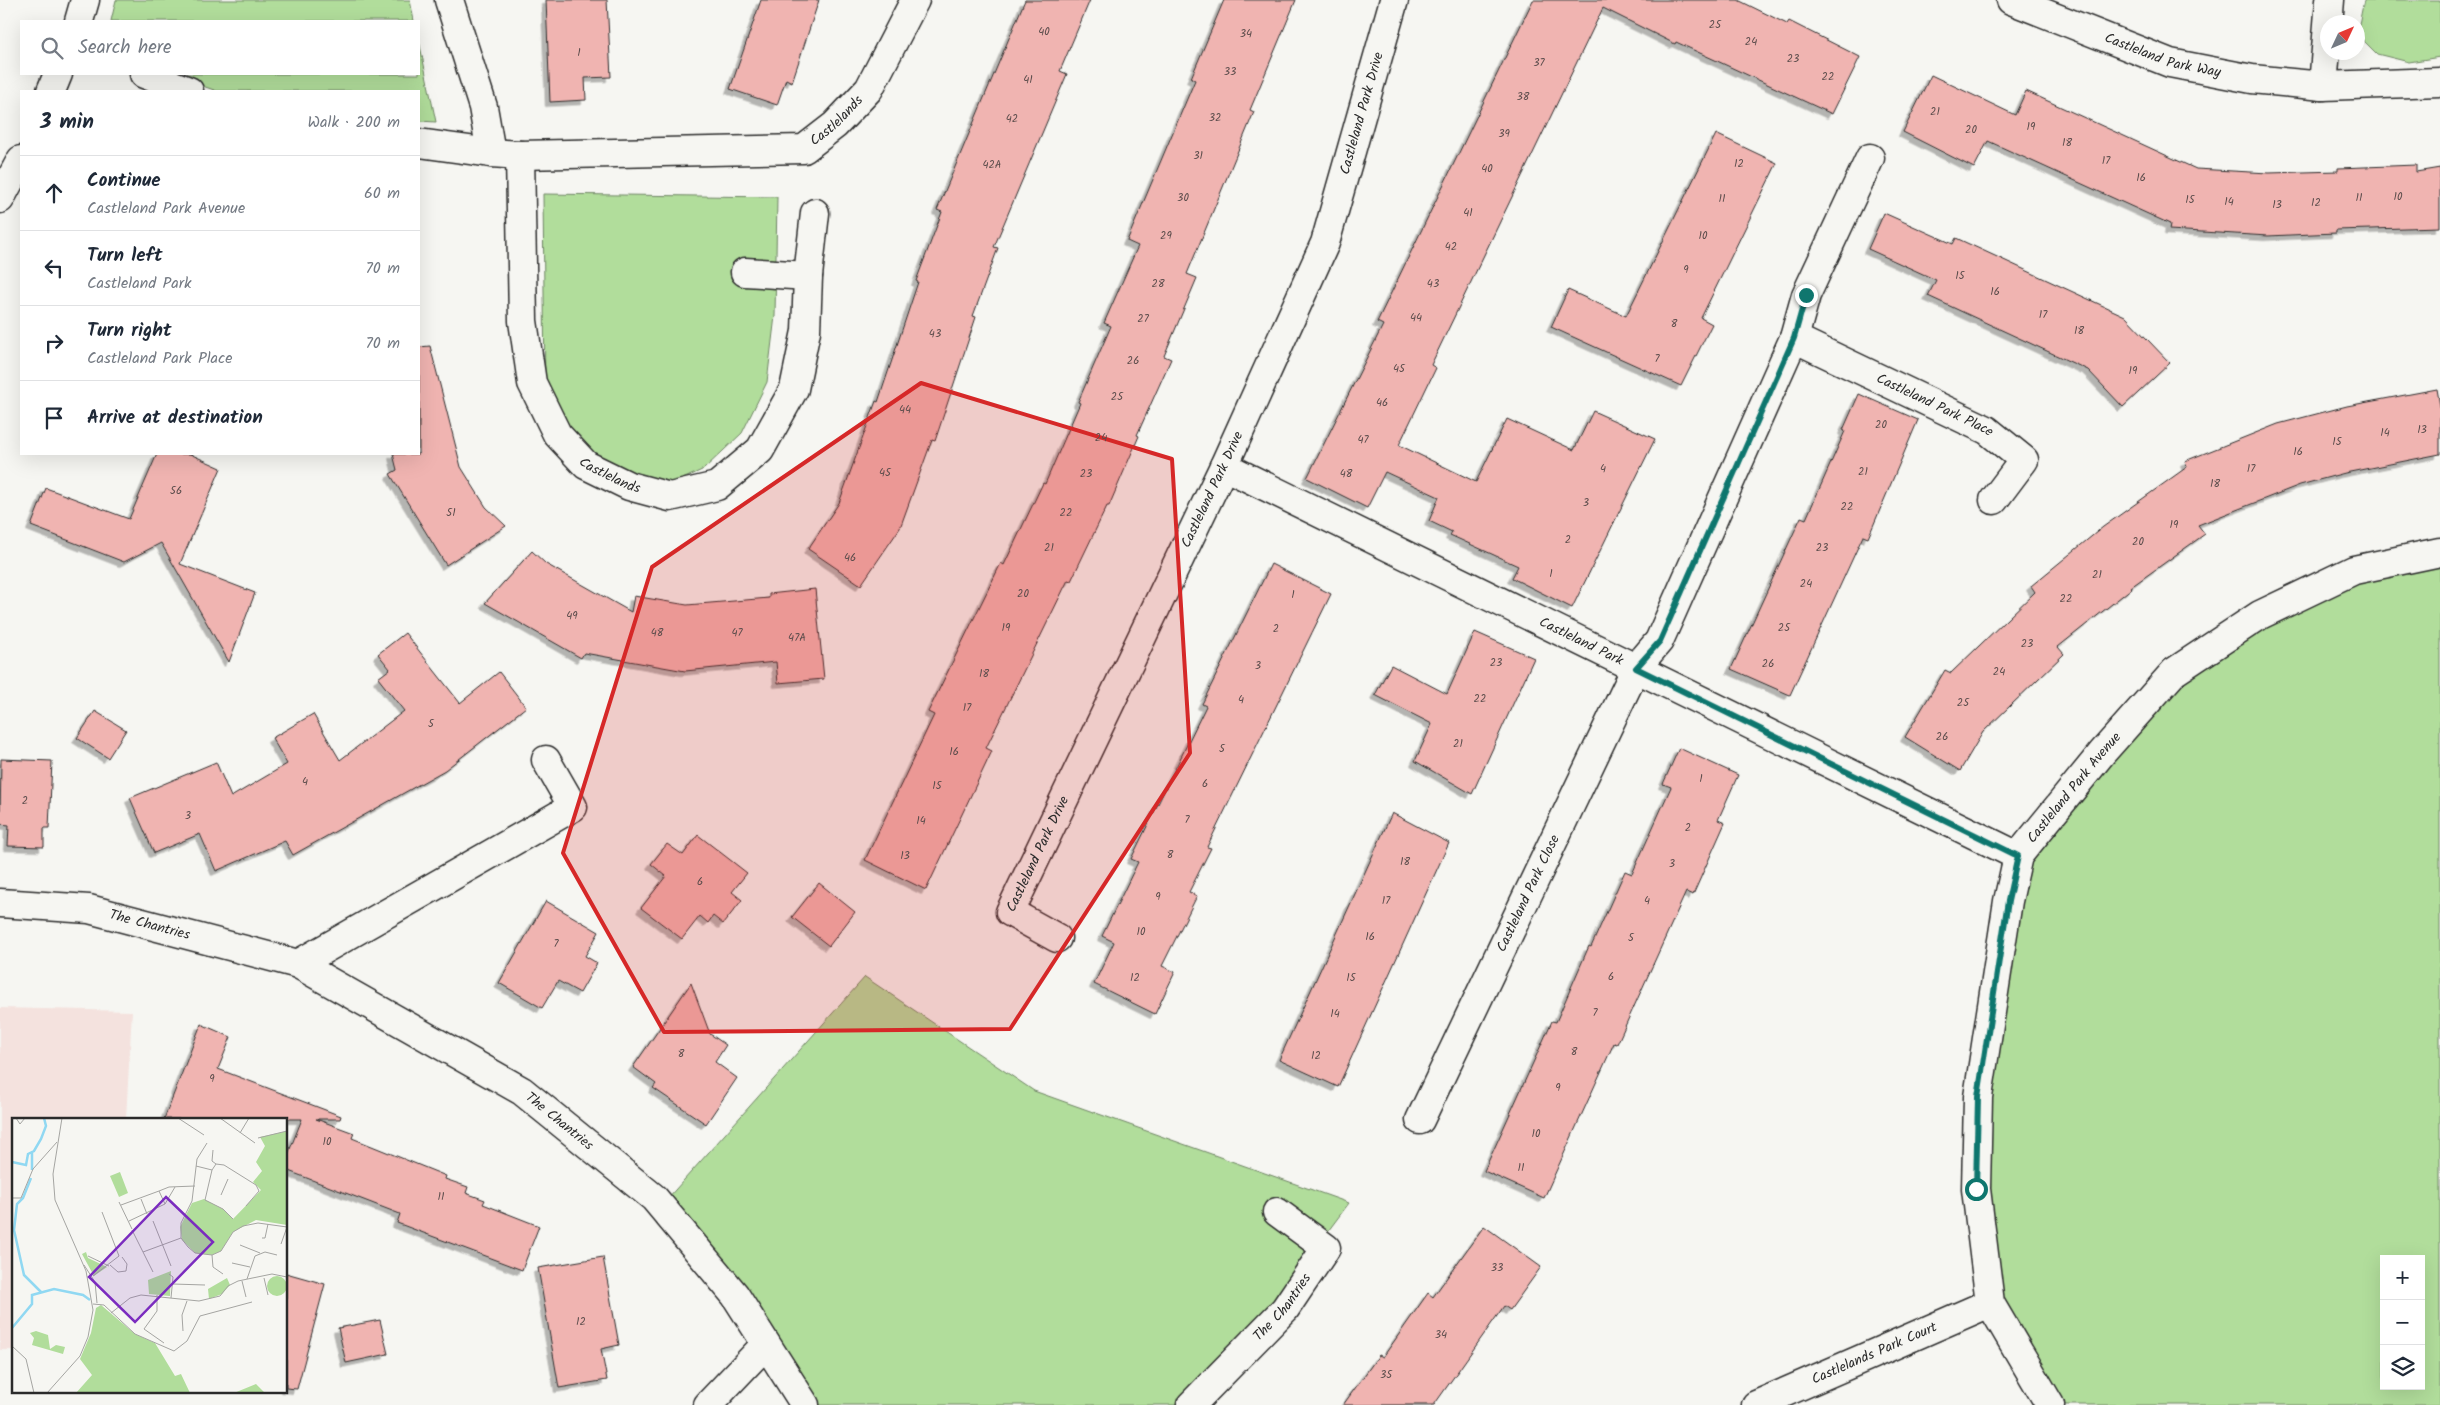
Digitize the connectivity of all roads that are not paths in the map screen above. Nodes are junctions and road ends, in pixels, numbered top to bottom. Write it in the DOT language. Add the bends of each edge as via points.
graph roads {
  1 [pos="85,0"];
  2 [pos="449,0"];
  3 [pos="915,0"];
  4 [pos="1394,0"];
  5 [pos="2011,0"];
  6 [pos="2330,0"];
  7 [pos="78,20"];
  8 [pos="58,75"];
  9 [pos="147,75"];
  10 [pos="2440,82"];
  11 [pos="2323,86"];
  12 [pos="51,90"];
  13 [pos="186,90"];
  14 [pos="420,143"];
  15 [pos="491,153"];
  16 [pos="520,154"];
  17 [pos="1870,158"];
  18 [pos="20,162"];
  19 [pos="0,199"];
  20 [pos="815,213"];
  21 [pos="745,272"];
  22 [pos="808,276"];
  23 [pos="1794,338"];
  24 [pos="1224,466"];
  25 [pos="1994,500"];
  26 [pos="2440,552"];
  27 [pos="1636,668"];
  28 [pos="546,760"];
  29 [pos="2018,856"];
  30 [pos="0,902"];
  31 [pos="1057,938"];
  32 [pos="298,964"];
  33 [pos="1420,1120"];
  34 [pos="1277,1212"];
  35 [pos="1990,1303"];
  36 [pos="765,1346"];
  37 [pos="708,1405"];
  38 [pos="805,1405"];
  39 [pos="1191,1405"];
  40 [pos="1757,1405"];
  41 [pos="2050,1405"];
  1 -- 7 [label="street"];
  2 -- 15 [label="street" via="483,107"];
  3 -- 16 [label="street, Castlelands" via="869,89 835,125 804,149"];
  4 -- 24 [label="street, Castleland Park Drive" via="1325,243"];
  5 -- 11 [label="street, Castleland Park Way" via="2170,63 2252,79"];
  6 -- 11 [label="street"];
  8 -- 12 [label="street"];
  9 -- 13 [label="street"];
  10 -- 11 [label="street, Castleland Park Way"];
  14 -- 15 [label="street, Castlelands"];
  15 -- 16 [label="street, Castlelands"];
  16 -- 22 [label="street, Castlelands" via="523,321 532,383 557,434 586,464 629,486 670,497 717,486 760,450 794,389 806,331"];
  17 -- 23 [label="street" via="1806,295"];
  18 -- 19 [label="street"];
  20 -- 22 [label="street, Castlelands"];
  21 -- 22 [label="street"];
  23 -- 25 [label="street, Castleland Park Place" via="1987,430 2024,460"];
  23 -- 27 [label="street" via="1660,641"];
  24 -- 27 [label="street, Castleland Park"];
  24 -- 31 [label="street, Castleland Park Drive" via="1010,912"];
  26 -- 29 [label="street, Castleland Park Avenue" via="2354,570 2260,615 2174,672 2102,753"];
  27 -- 29 [label="street, Castleland Park"];
  27 -- 33 [label="street, Castleland Park Close"];
  28 -- 32 [label="street" via="573,807"];
  29 -- 35 [label="street, Castleland Park Avenue" via="1978,1097 1976,1189"];
  30 -- 32 [label="street, The Chantries" via="88,909"];
  32 -- 36 [label="street, The Chantries" via="522,1091 654,1198 735,1295"];
  34 -- 39 [label="street, The Chantries" via="1326,1248 1285,1309"];
  35 -- 40 [label="street, Castlelands Park Court"];
  35 -- 41 [label="street, Castleland Park Avenue"];
  36 -- 37 [label="street"];
  36 -- 38 [label="street, The Chantries"];
}
